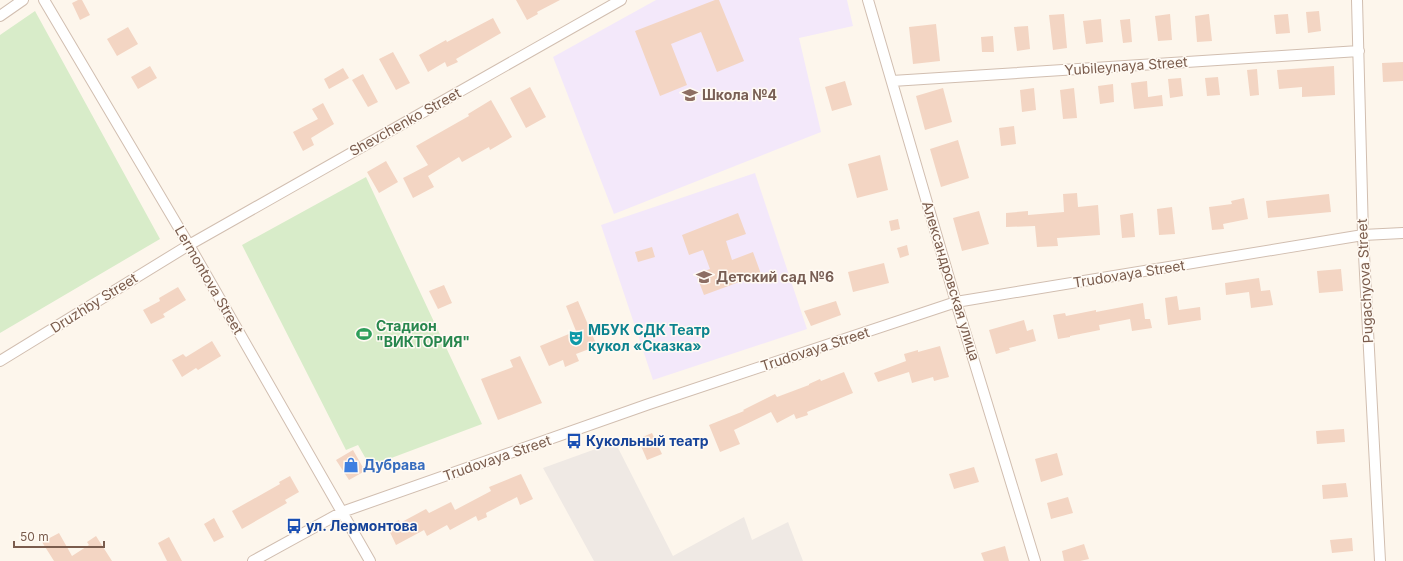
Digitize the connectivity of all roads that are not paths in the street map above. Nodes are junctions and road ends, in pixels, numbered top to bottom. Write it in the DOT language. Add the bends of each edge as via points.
graph roads {
  1 [pos="23,0"];
  2 [pos="44,0"];
  3 [pos="621,0"];
  4 [pos="868,0"];
  5 [pos="1357,0"];
  6 [pos="0,16"];
  7 [pos="1359,50"];
  8 [pos="892,81"];
  9 [pos="1403,233"];
  10 [pos="1363,235"];
  11 [pos="189,245"];
  12 [pos="956,302"];
  13 [pos="0,361"];
  14 [pos="342,512"];
  15 [pos="254,561"];
  16 [pos="370,561"];
  17 [pos="1035,561"];
  18 [pos="1380,561"];
  1 -- 6 [label="street"];
  2 -- 11 [label="street, Lermontova Street"];
  3 -- 11 [label="street, Shevchenko Street"];
  4 -- 8 [label="street, Александровская улица"];
  5 -- 7 [label="street, Pugachyova Street"];
  7 -- 8 [label="street, Yubileynaya Street"];
  7 -- 10 [label="street, Pugachyova Street"];
  8 -- 12 [label="street, Александровская улица"];
  9 -- 10 [label="street, Trudovaya Street"];
  10 -- 12 [label="street, Trudovaya Street"];
  10 -- 18 [label="street, Pugachyova Street"];
  11 -- 13 [label="street, Druzhby Street"];
  11 -- 14 [label="street, Lermontova Street"];
  12 -- 14 [label="street, Trudovaya Street" via="642,407"];
  12 -- 17 [label="street, Александровская улица"];
  14 -- 15 [label="street, Trudovaya Street"];
  14 -- 16 [label="street, Lermontova Street"];
}
